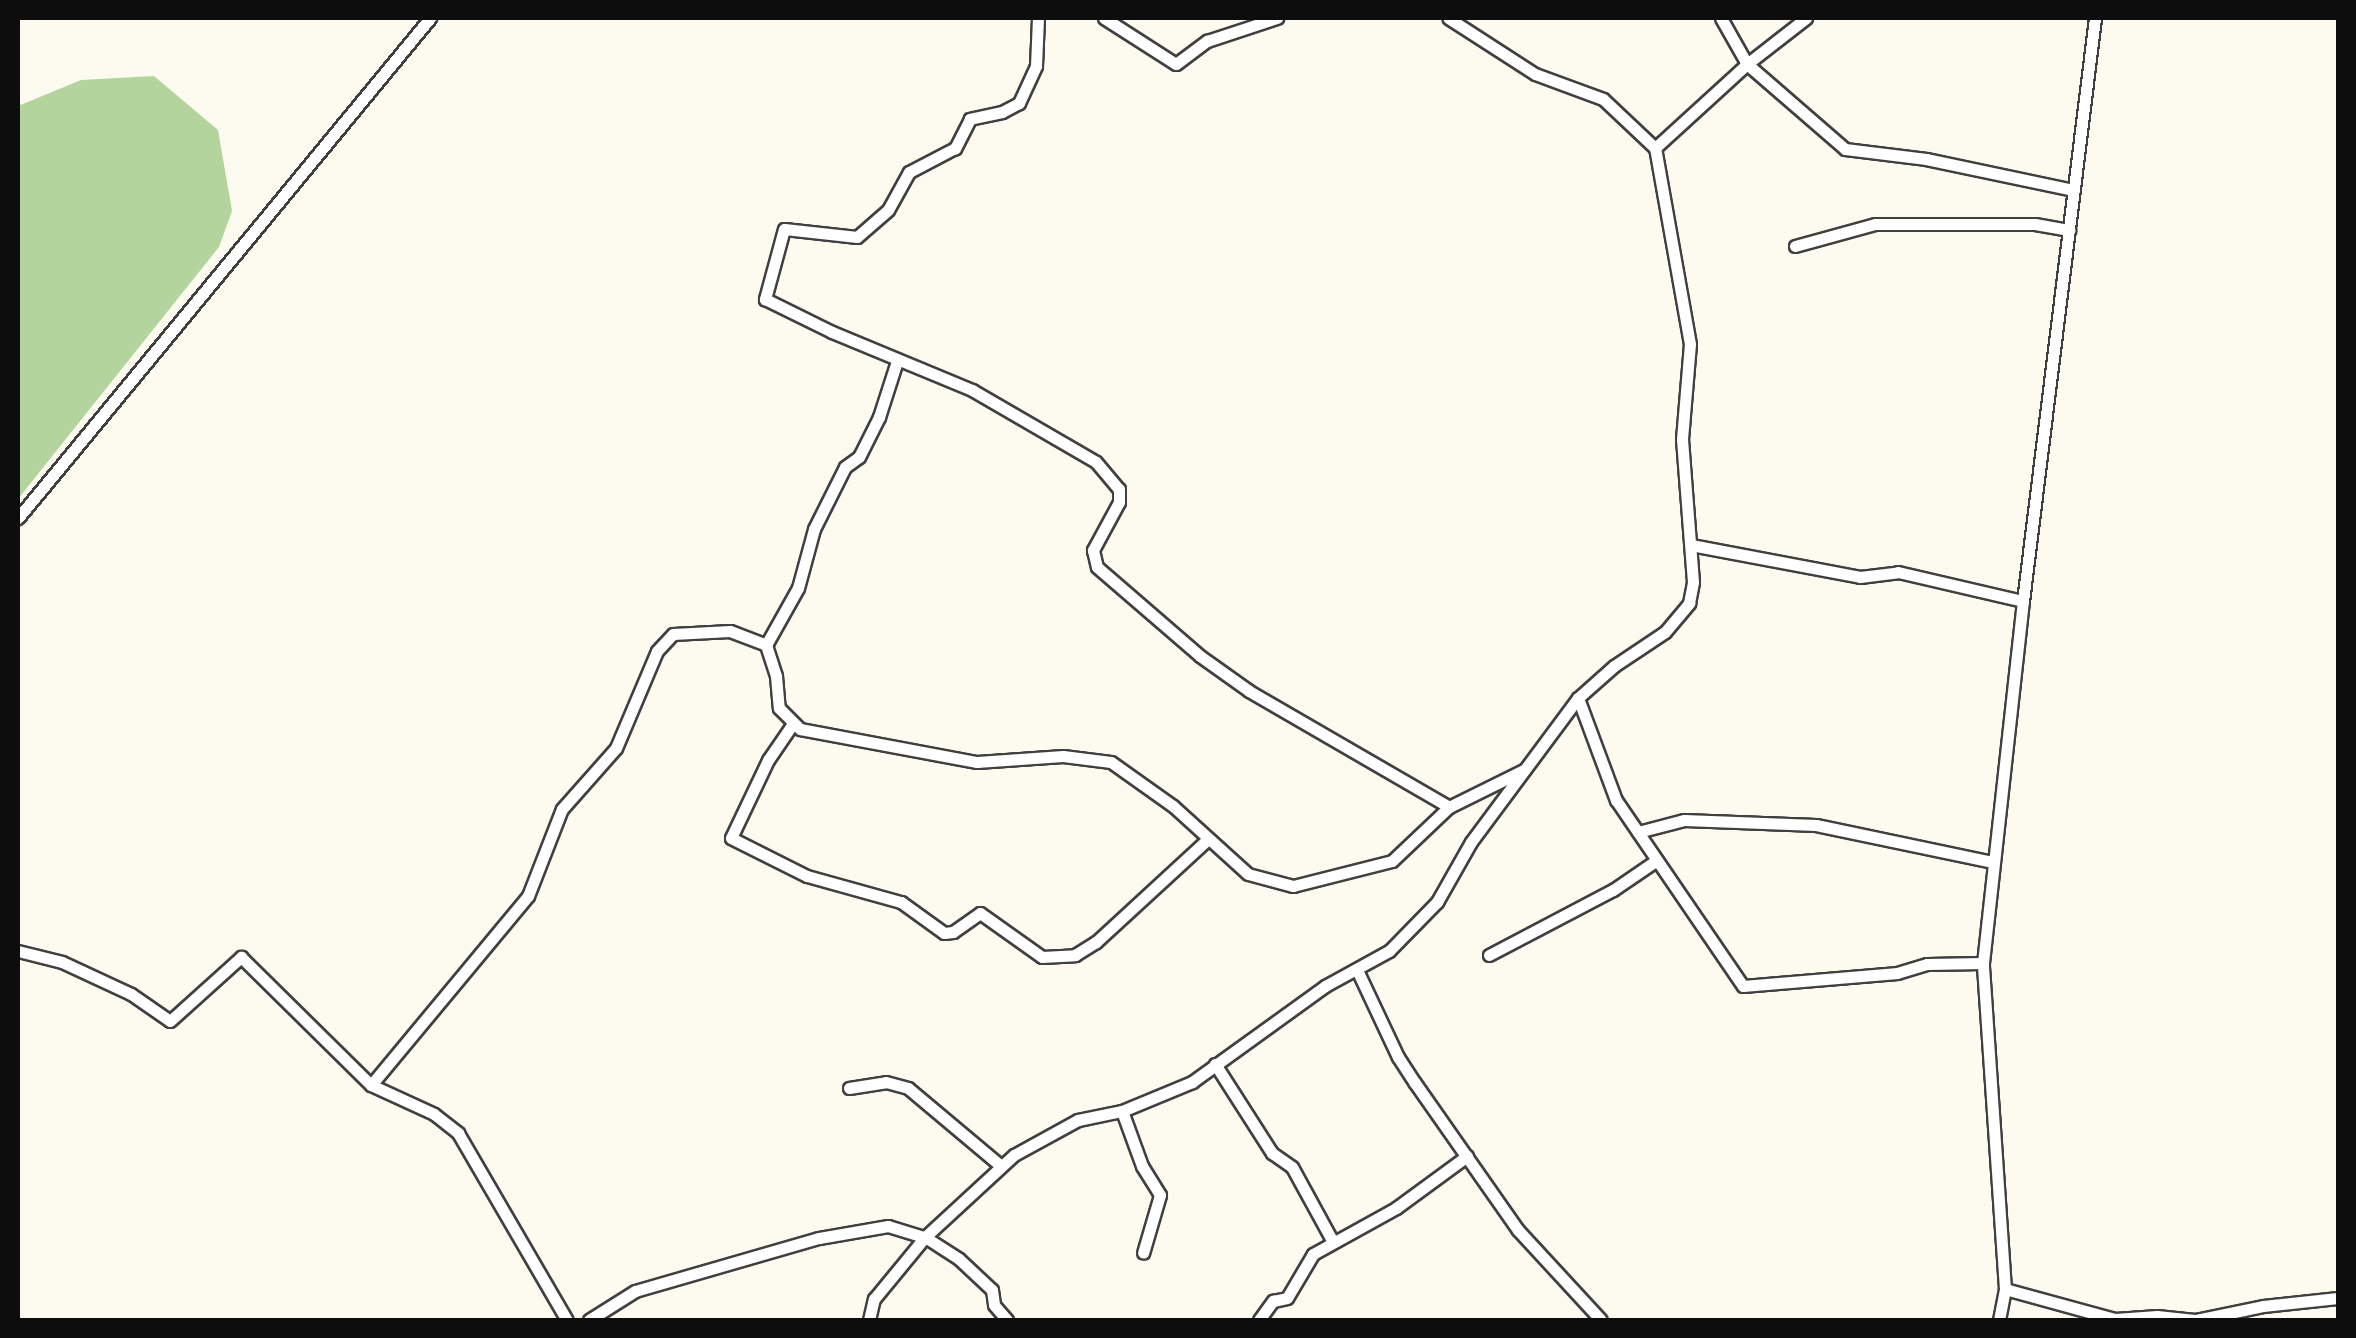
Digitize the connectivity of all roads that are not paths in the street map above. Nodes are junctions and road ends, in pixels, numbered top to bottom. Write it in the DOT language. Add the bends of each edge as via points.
graph roads {
  1 [pos="430,18"];
  2 [pos="1038,18"];
  3 [pos="1104,18"];
  4 [pos="1277,18"];
  5 [pos="1448,18"];
  6 [pos="1721,18"];
  7 [pos="1806,18"];
  8 [pos="2095,18"];
  9 [pos="1746,64"];
  10 [pos="1655,148"];
  11 [pos="2073,190"];
  12 [pos="2068,230"];
  13 [pos="1795,246"];
  14 [pos="897,361"];
  15 [pos="18,518"];
  16 [pos="1691,546"];
  17 [pos="2022,601"];
  18 [pos="766,645"];
  19 [pos="1578,698"];
  20 [pos="792,725"];
  21 [pos="1524,770"];
  22 [pos="1449,807"];
  23 [pos="1638,832"];
  24 [pos="1208,839"];
  25 [pos="1656,860"];
  26 [pos="1993,862"];
  27 [pos="18,951"];
  28 [pos="1490,956"];
  29 [pos="1983,963"];
  30 [pos="1358,972"];
  31 [pos="1215,1064"];
  32 [pos="372,1086"];
  33 [pos="849,1088"];
  34 [pos="1122,1111"];
  35 [pos="1467,1156"];
  36 [pos="1001,1166"];
  37 [pos="925,1237"];
  38 [pos="1333,1242"];
  39 [pos="1143,1253"];
  40 [pos="2005,1289"];
  41 [pos="2338,1298"];
  42 [pos="567,1320"];
  43 [pos="589,1320"];
  44 [pos="869,1320"];
  45 [pos="1006,1320"];
  46 [pos="1259,1320"];
  47 [pos="1600,1320"];
  48 [pos="1999,1320"];
  49 [pos="2196,1320"];
  1 -- 15 [label="street"];
  2 -- 14 [label="street" via="1036,66 1018,102 970,119 955,148 910,172 888,210 857,237 788,228 782,233 765,298"];
  3 -- 4 [label="street" via="1176,64 1207,41"];
  5 -- 10 [label="street" via="1536,74 1603,99"];
  6 -- 9 [label="street"];
  7 -- 9 [label="street"];
  8 -- 11 [label="street"];
  9 -- 10 [label="street"];
  9 -- 11 [label="street" via="1845,149"];
  10 -- 16 [label="street" via="1688,312 1682,439"];
  11 -- 12 [label="street"];
  12 -- 13 [label="street" via="1875,224"];
  12 -- 17 [label="street"];
  14 -- 18 [label="street" via="879,416 814,528 798,588"];
  14 -- 22 [label="street" via="972,390 1096,462 1119,489 1120,502 1093,550 1097,567 1250,692"];
  16 -- 17 [label="street" via="1860,577 1898,572"];
  16 -- 19 [label="street" via="1693,582 1679,620"];
  17 -- 26 [label="street"];
  18 -- 20 [label="street" via="779,708"];
  18 -- 32 [label="street" via="730,631 664,639 616,748 562,809 528,896"];
  19 -- 21 [label="street"];
  19 -- 23 [label="street" via="1616,800"];
  20 -- 24 [label="street" via="978,762 1088,756 1111,762"];
  20 -- 24 [label="street" via="731,838 807,876 901,902 944,933 980,913 1042,957 1076,955"];
  21 -- 22 [label="street"];
  21 -- 30 [label="street" via="1437,902 1390,952"];
  22 -- 24 [label="street" via="1392,860 1306,885 1248,874"];
  23 -- 25 [label="street"];
  23 -- 26 [label="street" via="1684,820 1816,825"];
  25 -- 28 [label="street"];
  25 -- 29 [label="street" via="1743,986"];
  26 -- 29 [label="street"];
  27 -- 32 [label="street" via="62,962 170,1020 241,957"];
  29 -- 40 [label="street"];
  30 -- 31 [label="street" via="1325,986"];
  30 -- 35 [label="street" via="1398,1057"];
  31 -- 34 [label="street" via="1192,1082"];
  31 -- 38 [label="street" via="1272,1153 1292,1167"];
  32 -- 42 [label="street" via="434,1114 458,1133"];
  33 -- 36 [label="street" via="886,1082 908,1088"];
  34 -- 36 [label="street" via="1078,1120"];
  34 -- 39 [label="street" via="1160,1194"];
  35 -- 38 [label="street" via="1396,1208"];
  35 -- 47 [label="street" via="1518,1230"];
  36 -- 37 [label="street"];
  37 -- 43 [label="street" via="888,1226 819,1238 634,1291"];
  37 -- 44 [label="street" via="874,1299"];
  37 -- 45 [label="street" via="992,1290"];
  38 -- 46 [label="street" via="1313,1254 1287,1298 1273,1301"];
  40 -- 48 [label="street"];
  40 -- 49 [label="street" via="2114,1319"];
  41 -- 49 [label="street"];
}
